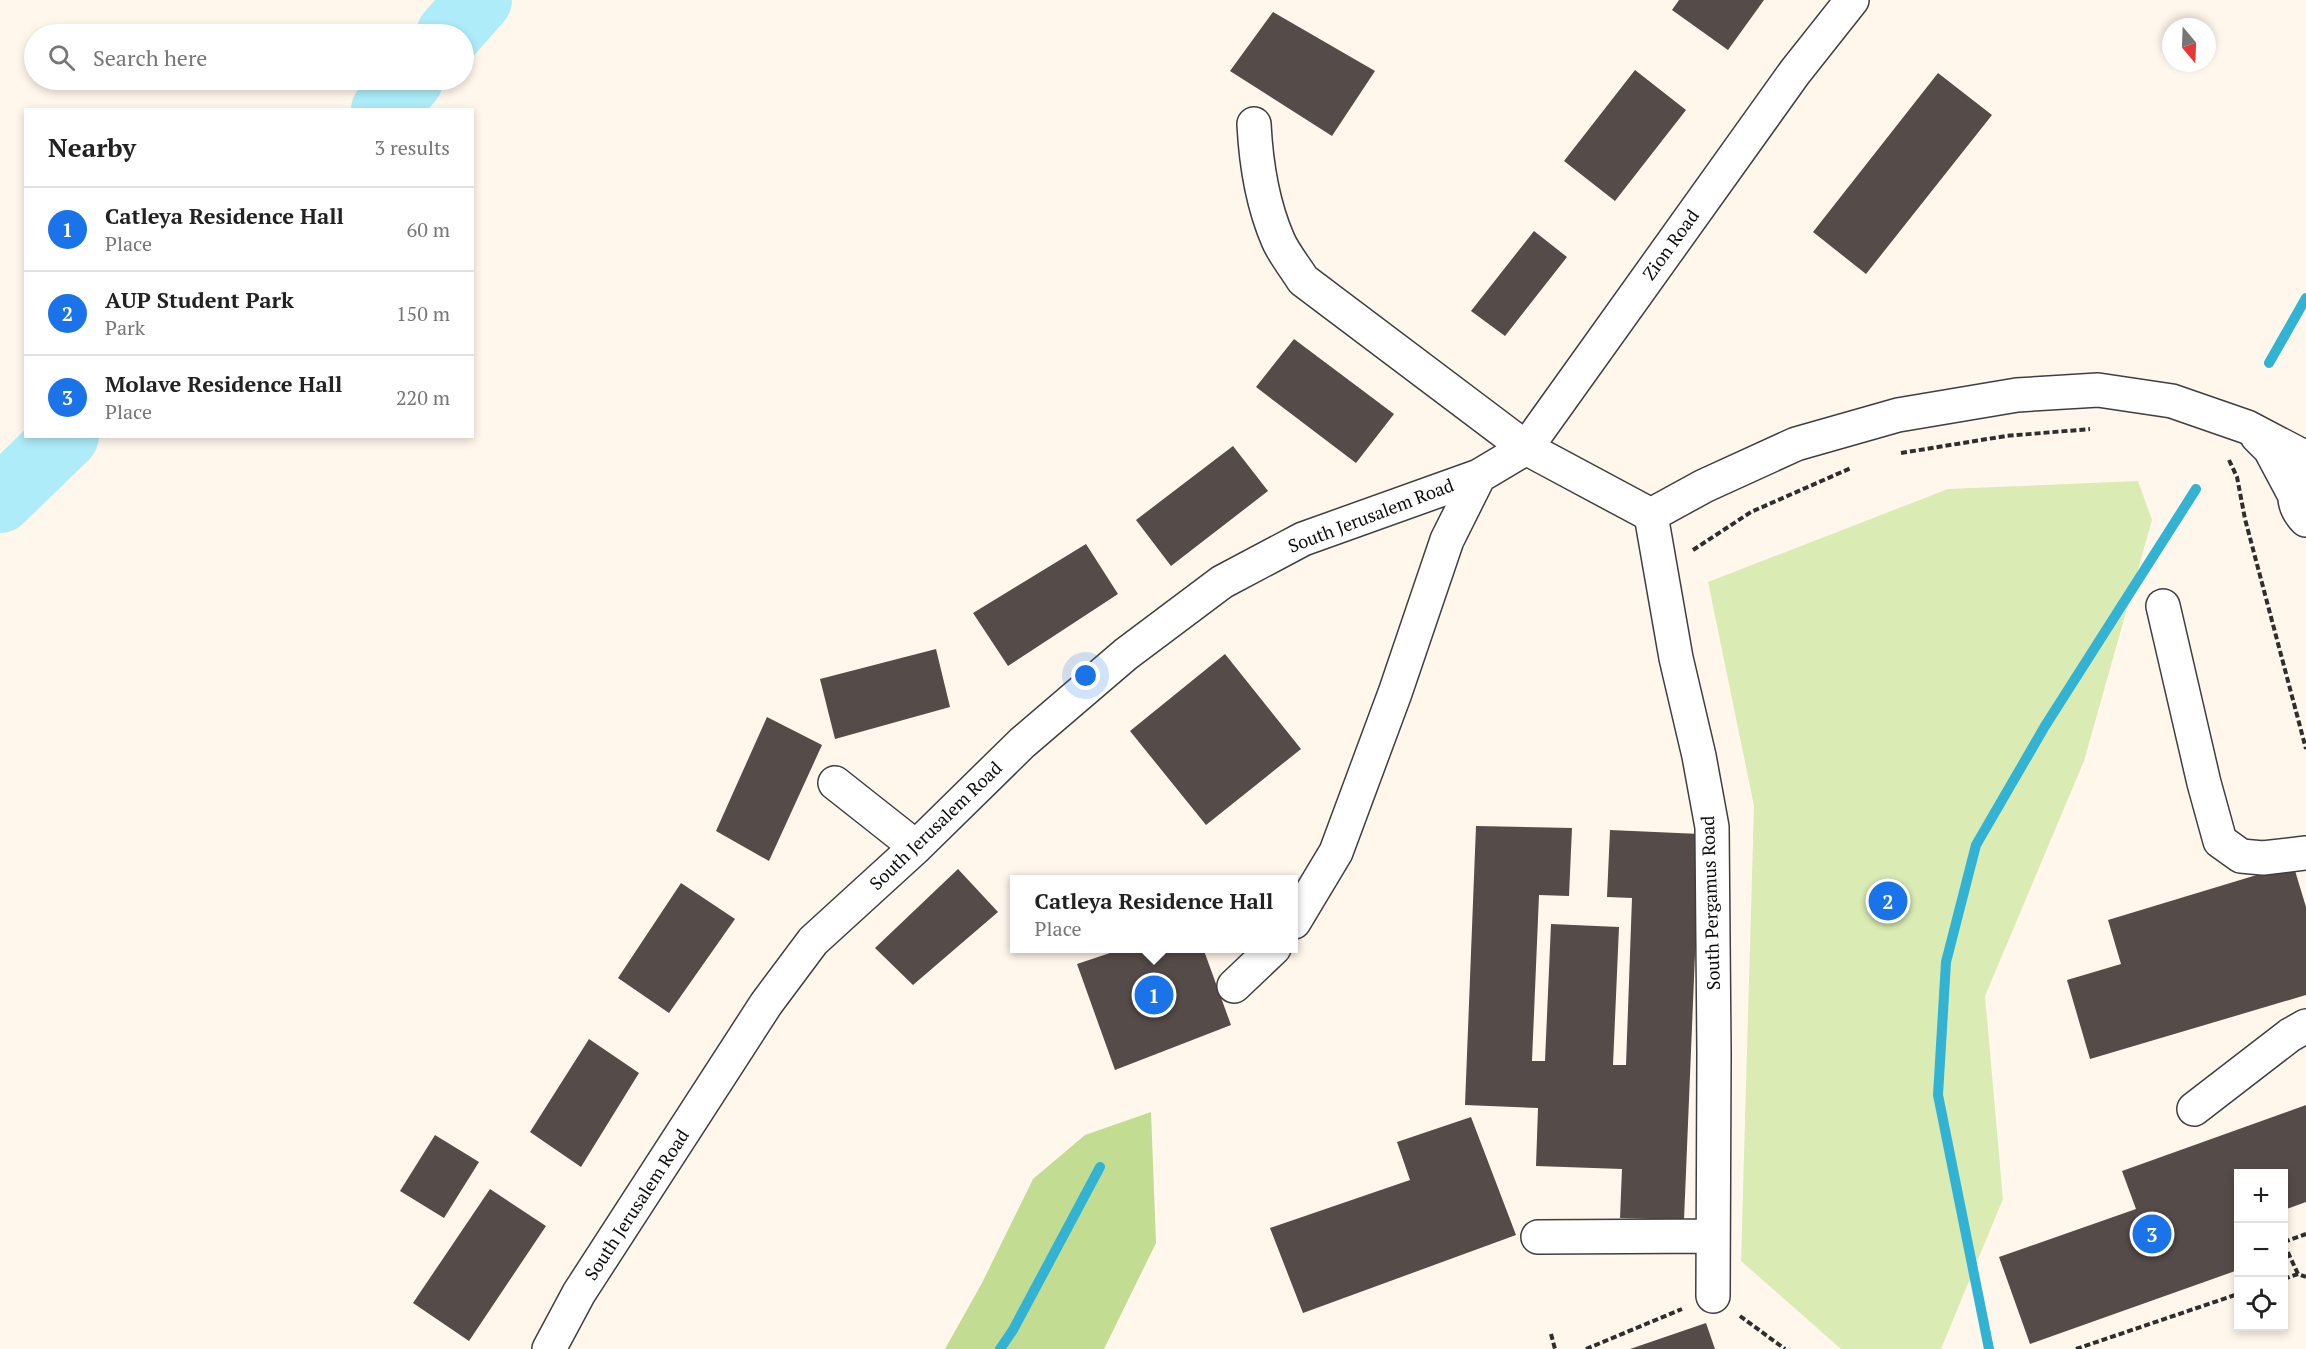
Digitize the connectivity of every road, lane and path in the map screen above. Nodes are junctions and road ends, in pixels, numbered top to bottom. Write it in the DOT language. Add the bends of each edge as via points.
graph roads {
  1 [pos="1852,0"];
  2 [pos="1254,124"];
  3 [pos="2247,427"];
  4 [pos="2100,428"];
  5 [pos="1526,448"];
  6 [pos="2223,453"];
  7 [pos="1895,454"];
  8 [pos="2306,458"];
  9 [pos="1852,467"];
  10 [pos="1479,476"];
  11 [pos="2302,508"];
  12 [pos="1651,515"];
  13 [pos="1662,570"];
  14 [pos="2163,606"];
  15 [pos="2306,749"];
  16 [pos="835,783"];
  17 [pos="916,847"];
  18 [pos="2306,853"];
  19 [pos="1298,914"];
  20 [pos="1269,953"];
  21 [pos="1234,986"];
  22 [pos="2306,1026"];
  23 [pos="2194,1109"];
  24 [pos="2306,1234"];
  25 [pos="1713,1236"];
  26 [pos="1538,1238"];
  27 [pos="2288,1241"];
  28 [pos="2288,1253"];
  29 [pos="2298,1274"];
  30 [pos="2288,1277"];
  31 [pos="2306,1277"];
  32 [pos="2234,1295"];
  33 [pos="1713,1296"];
  34 [pos="1551,1334"];
  35 [pos="549,1349"];
  36 [pos="1556,1349"];
  37 [pos="2076,1349"];
  1 -- 5 [label="lane, Zion Road" via="1795,72"];
  2 -- 5 [label="lane" via="1264,199 1278,240 1303,280"];
  3 -- 8 [label="lane"];
  3 -- 11 [label="lane" via="2270,449"];
  3 -- 12 [label="lane" via="2172,401 2098,390 2017,395 1898,415 1796,444"];
  4 -- 7 [label="path" via="2006,436"];
  5 -- 10 [label="lane, Zion Road"];
  5 -- 12 [label="lane"];
  6 -- 15 [label="path" via="2237,477"];
  9 -- 13 [label="path" via="1751,512"];
  10 -- 17 [label="lane, South Jerusalem Road" via="1303,539 1222,582 1126,654 1022,742"];
  10 -- 19 [label="lane" via="1447,540 1336,852"];
  12 -- 13 [label="lane, South Pergamus Road"];
  13 -- 25 [label="lane, South Pergamus Road" via="1712,827"];
  14 -- 18 [label="lane" via="2220,841 2241,856 2264,858"];
  16 -- 17 [label="lane"];
  17 -- 35 [label="lane, South Jerusalem Road" via="813,941 766,1004 579,1293"];
  20 -- 21 [label="lane"];
  22 -- 23 [label="lane"];
  24 -- 27 [label="path"];
  25 -- 26 [label="lane"];
  25 -- 33 [label="lane, South Pergamus Road"];
  28 -- 29 [label="path"];
  29 -- 30 [label="path"];
  29 -- 31 [label="path"];
  32 -- 37 [label="path"];
  34 -- 36 [label="path"];
}
